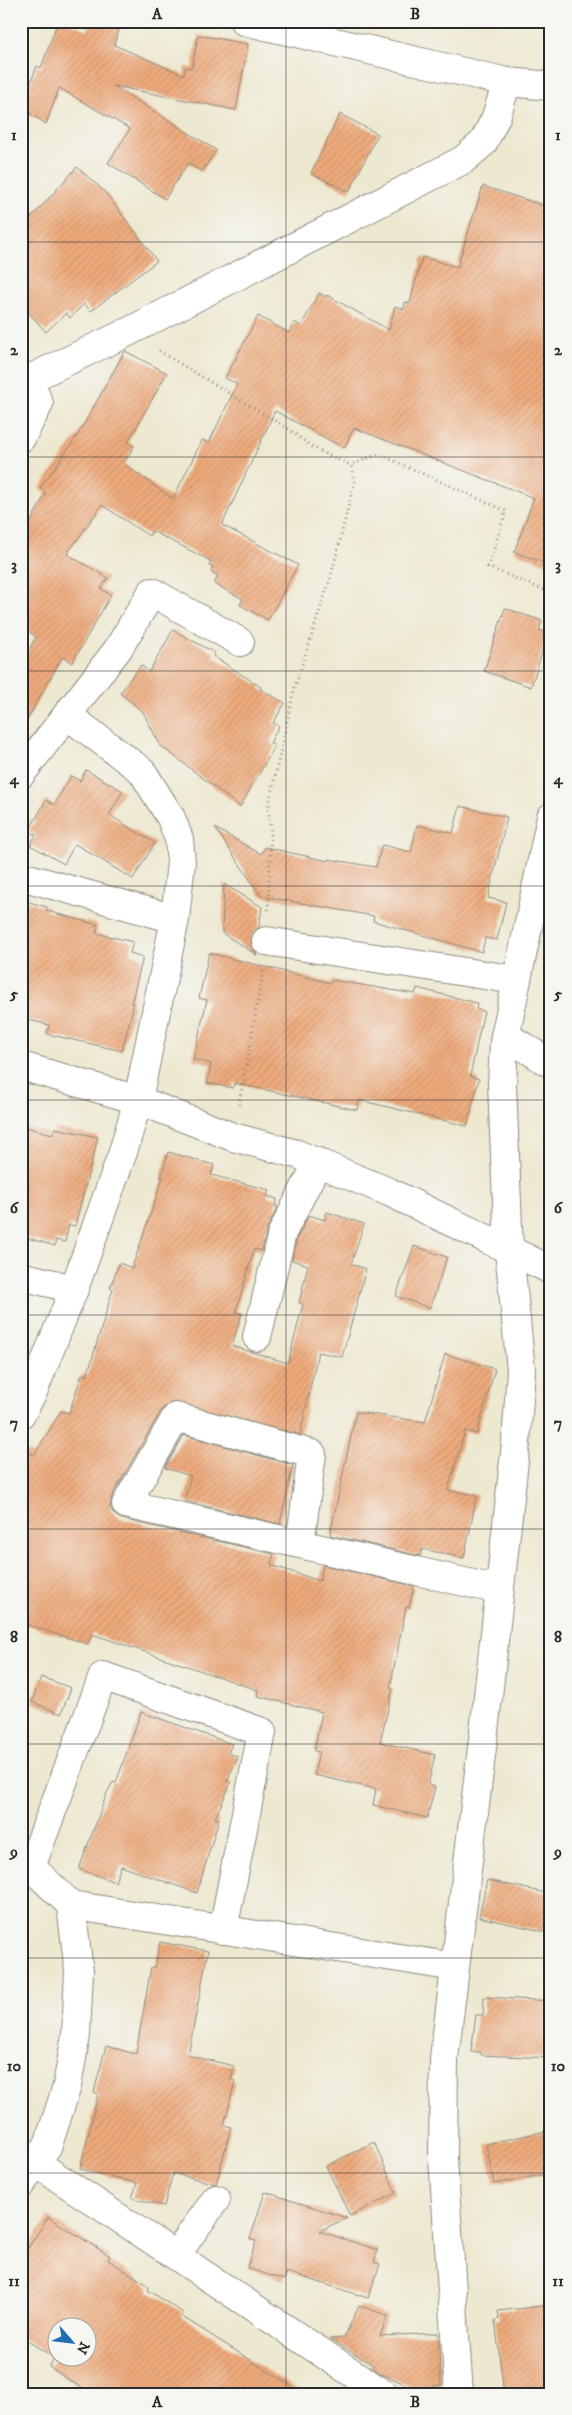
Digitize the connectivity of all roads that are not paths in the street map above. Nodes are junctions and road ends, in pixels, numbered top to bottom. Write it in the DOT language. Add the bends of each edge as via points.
graph roads {
  1 [pos="244,21"];
  2 [pos="507,82"];
  3 [pos="551,86"];
  4 [pos="25,381"];
  5 [pos="21,438"];
  6 [pos="240,642"];
  7 [pos="67,715"];
  8 [pos="21,774"];
  9 [pos="551,817"];
  10 [pos="21,876"];
  11 [pos="175,919"];
  12 [pos="266,940"];
  13 [pos="516,980"];
  14 [pos="505,1035"];
  15 [pos="551,1064"];
  16 [pos="21,1066"];
  17 [pos="138,1100"];
  18 [pos="318,1162"];
  19 [pos="509,1250"];
  20 [pos="551,1270"];
  21 [pos="21,1276"];
  22 [pos="74,1288"];
  23 [pos="257,1337"];
  24 [pos="21,1414"];
  25 [pos="300,1544"];
  26 [pos="500,1590"];
  27 [pos="71,1905"];
  28 [pos="223,1930"];
  29 [pos="455,1967"];
  30 [pos="29,2174"];
  31 [pos="216,2199"];
  32 [pos="176,2256"];
  33 [pos="384,2394"];
  34 [pos="459,2394"];
  1 -- 2 [label="street"];
  2 -- 3 [label="street"];
  2 -- 4 [label="street" via="484,143 463,160 128,332"];
  4 -- 5 [label="street" via="39,404"];
  6 -- 7 [label="street" via="152,592 118,649"];
  7 -- 8 [label="street"];
  7 -- 11 [label="street" via="142,771 171,818 179,839 180,862"];
  9 -- 13 [label="street"];
  10 -- 11 [label="street"];
  11 -- 17 [label="street"];
  12 -- 13 [label="street"];
  13 -- 14 [label="street"];
  14 -- 15 [label="street"];
  14 -- 19 [label="street" via="502,1084"];
  16 -- 17 [label="street"];
  17 -- 18 [label="street" via="233,1136"];
  17 -- 22 [label="street" via="123,1152"];
  18 -- 19 [label="street"];
  18 -- 23 [label="street" via="282,1233"];
  19 -- 20 [label="street"];
  19 -- 26 [label="street" via="521,1370"];
  21 -- 22 [label="street"];
  22 -- 24 [label="street" via="33,1392"];
  25 -- 25 [label="street" via="184,1518 126,1504 176,1417 312,1454"];
  25 -- 26 [label="street"];
  26 -- 29 [label="street"];
  27 -- 28 [label="street"];
  27 -- 28 [label="street" via="31,1867 103,1676 262,1732"];
  27 -- 30 [label="street" via="79,1971 76,2035 67,2086 48,2145"];
  28 -- 29 [label="street"];
  29 -- 34 [label="street" via="444,2058 443,2158"];
  30 -- 32 [label="street"];
  31 -- 32 [label="street"];
  32 -- 33 [label="street"];
}
